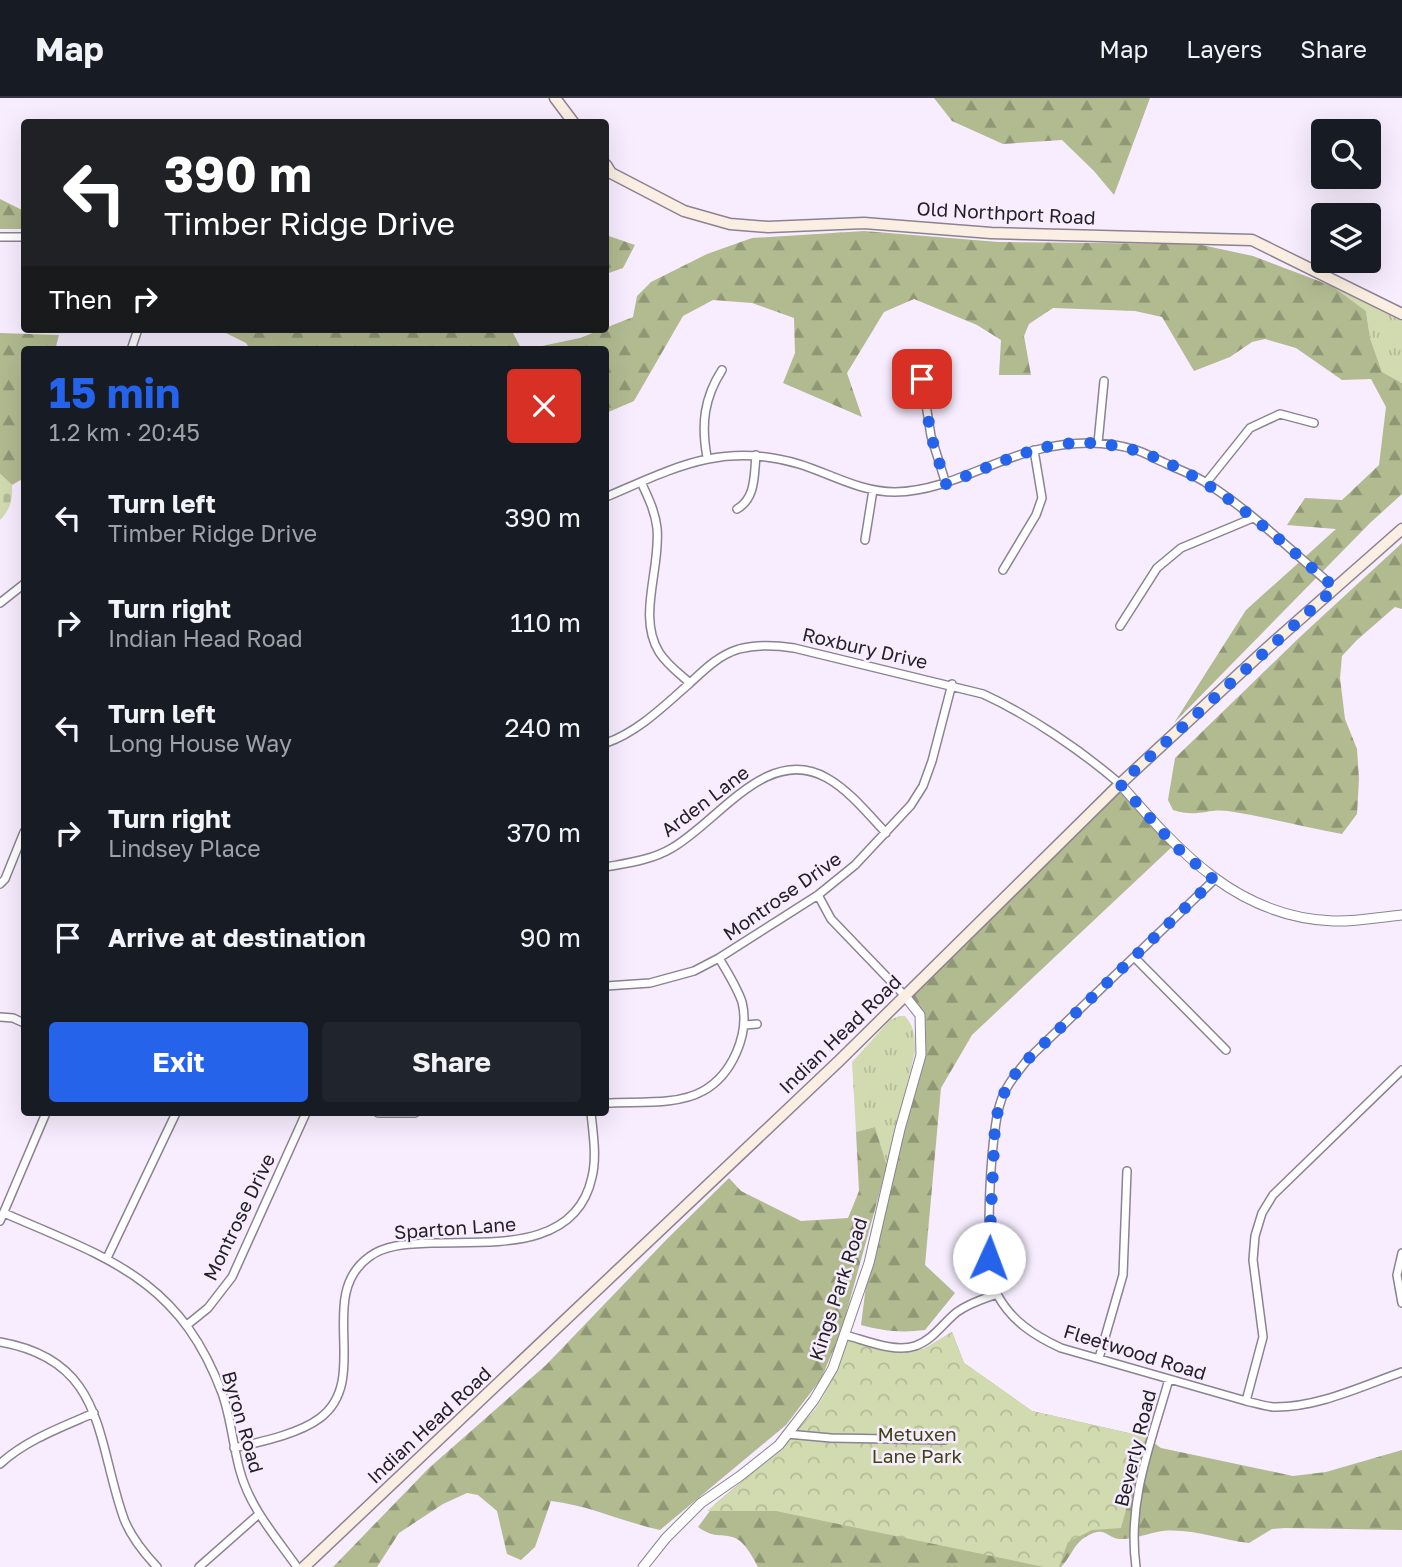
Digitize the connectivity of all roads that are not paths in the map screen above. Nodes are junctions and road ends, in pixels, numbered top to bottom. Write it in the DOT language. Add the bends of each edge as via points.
graph roads {
  1 [pos="555,98"];
  2 [pos="571,119"];
  3 [pos="609,170"];
  4 [pos="0,237"];
  5 [pos="21,237"];
  6 [pos="1402,314"];
  7 [pos="722,370"];
  8 [pos="922,379"];
  9 [pos="1104,381"];
  10 [pos="1314,422"];
  11 [pos="1098,443"];
  12 [pos="1034,450"];
  13 [pos="756,456"];
  14 [pos="707,457"];
  15 [pos="641,482"];
  16 [pos="1206,483"];
  17 [pos="946,484"];
  18 [pos="873,490"];
  19 [pos="609,496"];
  20 [pos="737,509"];
  21 [pos="1253,518"];
  22 [pos="1402,529"];
  23 [pos="864,540"];
  24 [pos="1003,570"];
  25 [pos="21,586"];
  26 [pos="1335,588"];
  27 [pos="0,603"];
  28 [pos="1121,626"];
  29 [pos="690,683"];
  30 [pos="952,684"];
  31 [pos="609,742"];
  32 [pos="1120,784"];
  33 [pos="886,833"];
  34 [pos="21,839"];
  35 [pos="609,866"];
  36 [pos="1214,880"];
  37 [pos="0,884"];
  38 [pos="818,895"];
  39 [pos="1402,915"];
  40 [pos="719,958"];
  41 [pos="1135,958"];
  42 [pos="609,986"];
  43 [pos="905,996"];
  44 [pos="0,1017"];
  45 [pos="21,1022"];
  46 [pos="757,1024"];
  47 [pos="745,1025"];
  48 [pos="1226,1050"];
  49 [pos="1402,1070"];
  50 [pos="609,1103"];
  51 [pos="46,1116"];
  52 [pos="175,1116"];
  53 [pos="305,1116"];
  54 [pos="591,1116"];
  55 [pos="1128,1171"];
  56 [pos="4,1213"];
  57 [pos="0,1221"];
  58 [pos="1402,1253"];
  59 [pos="107,1258"];
  60 [pos="997,1294"];
  61 [pos="1402,1303"];
  62 [pos="187,1325"];
  63 [pos="845,1335"];
  64 [pos="0,1342"];
  65 [pos="1099,1358"];
  66 [pos="1402,1373"];
  67 [pos="1169,1379"];
  68 [pos="1246,1401"];
  69 [pos="93,1413"];
  70 [pos="787,1434"];
  71 [pos="945,1440"];
  72 [pos="234,1448"];
  73 [pos="0,1464"];
  74 [pos="259,1514"];
  75 [pos="157,1567"];
  76 [pos="199,1567"];
  77 [pos="297,1567"];
  78 [pos="304,1567"];
  79 [pos="643,1567"];
  80 [pos="1136,1567"];
  1 -- 2 [label="main road"];
  3 -- 6 [label="main road, Old Northport Road" via="684,211 730,224 864,223 991,233 1252,240"];
  4 -- 5 [label="street"];
  7 -- 14 [label="street" via="711,387 704,414"];
  8 -- 17 [label="street" via="931,436"];
  9 -- 11 [label="street"];
  10 -- 16 [label="street" via="1280,415 1250,428"];
  11 -- 12 [label="street"];
  11 -- 16 [label="street" via="1137,450"];
  12 -- 17 [label="street"];
  12 -- 24 [label="street" via="1042,498"];
  13 -- 14 [label="street"];
  13 -- 18 [label="street" via="800,464"];
  13 -- 20 [label="street" via="751,496"];
  14 -- 15 [label="street"];
  15 -- 19 [label="street"];
  15 -- 29 [label="street" via="657,531 651,633 667,663"];
  16 -- 21 [label="street"];
  17 -- 18 [label="street" via="912,491"];
  18 -- 23 [label="street"];
  21 -- 26 [label="street"];
  21 -- 28 [label="street" via="1181,548 1157,568"];
  22 -- 26 [label="main road, Indian Head Road"];
  25 -- 27 [label="street"];
  26 -- 32 [label="main road, Indian Head Road"];
  29 -- 30 [label="street, Roxbury Drive" via="712,663 738,649 769,644"];
  29 -- 31 [label="street, Roxbury Drive" via="642,724"];
  30 -- 32 [label="street, Roxbury Drive" via="1009,706"];
  30 -- 33 [label="street, Montrose Drive" via="923,786"];
  32 -- 36 [label="street" via="1174,845"];
  32 -- 43 [label="main road, Indian Head Road"];
  33 -- 35 [label="street, Arden Lane" via="827,778 786,769 765,776 671,849"];
  33 -- 38 [label="street, Montrose Drive"];
  34 -- 37 [label="street"];
  36 -- 39 [label="street" via="1262,906 1297,917 1334,921"];
  36 -- 41 [label="street, Fleetwood Road"];
  38 -- 40 [label="street, Montrose Drive"];
  38 -- 43 [label="street" via="831,919"];
  40 -- 42 [label="street, Montrose Drive" via="694,971 650,983"];
  40 -- 47 [label="street" via="741,1001"];
  41 -- 48 [label="street"];
  41 -- 60 [label="street, Fleetwood Road" via="1028,1059 1000,1101 989,1258"];
  43 -- 63 [label="street, Kings Park Road" via="920,1015 921,1055 869,1262"];
  43 -- 78 [label="main road, Indian Head Road"];
  44 -- 45 [label="street"];
  46 -- 47 [label="street"];
  47 -- 50 [label="street" via="737,1052 722,1075 702,1091 673,1100"];
  49 -- 68 [label="street" via="1273,1195 1262,1213 1253,1259 1263,1337"];
  51 -- 56 [label="street"];
  52 -- 59 [label="street"];
  53 -- 62 [label="street, Montrose Drive" via="232,1277 208,1308"];
  54 -- 72 [label="street, Sparton Lane" via="593,1177 571,1216 556,1229 533,1237 409,1244 369,1257 348,1287 343,1307 344,1370 332,1404 320,1418 302,1427"];
  55 -- 65 [label="street" via="1123,1275"];
  56 -- 57 [label="street"];
  56 -- 59 [label="street, Byron Road"];
  58 -- 61 [label="street" via="1397,1275"];
  59 -- 62 [label="street, Byron Road" via="166,1300"];
  60 -- 63 [label="street" via="975,1301 935,1335 914,1346 895,1348"];
  60 -- 65 [label="street, Fleetwood Road" via="1034,1335"];
  62 -- 72 [label="street, Byron Road" via="209,1360 223,1396"];
  63 -- 70 [label="street, Kings Park Road" via="821,1390"];
  64 -- 69 [label="street" via="28,1349 60,1366 81,1388"];
  65 -- 67 [label="street, Fleetwood Road"];
  66 -- 68 [label="street, Fleetwood Road" via="1296,1405 1272,1407"];
  67 -- 68 [label="street, Fleetwood Road"];
  67 -- 80 [label="street, Beverly Road" via="1136,1492"];
  69 -- 73 [label="street" via="44,1435"];
  69 -- 75 [label="street" via="122,1515 141,1550"];
  70 -- 71 [label="street"];
  70 -- 79 [label="street, Kings Park Road" via="779,1445 701,1503"];
  72 -- 74 [label="street, Byron Road" via="246,1491"];
  74 -- 76 [label="street"];
  74 -- 77 [label="street, Byron Road"];
}
